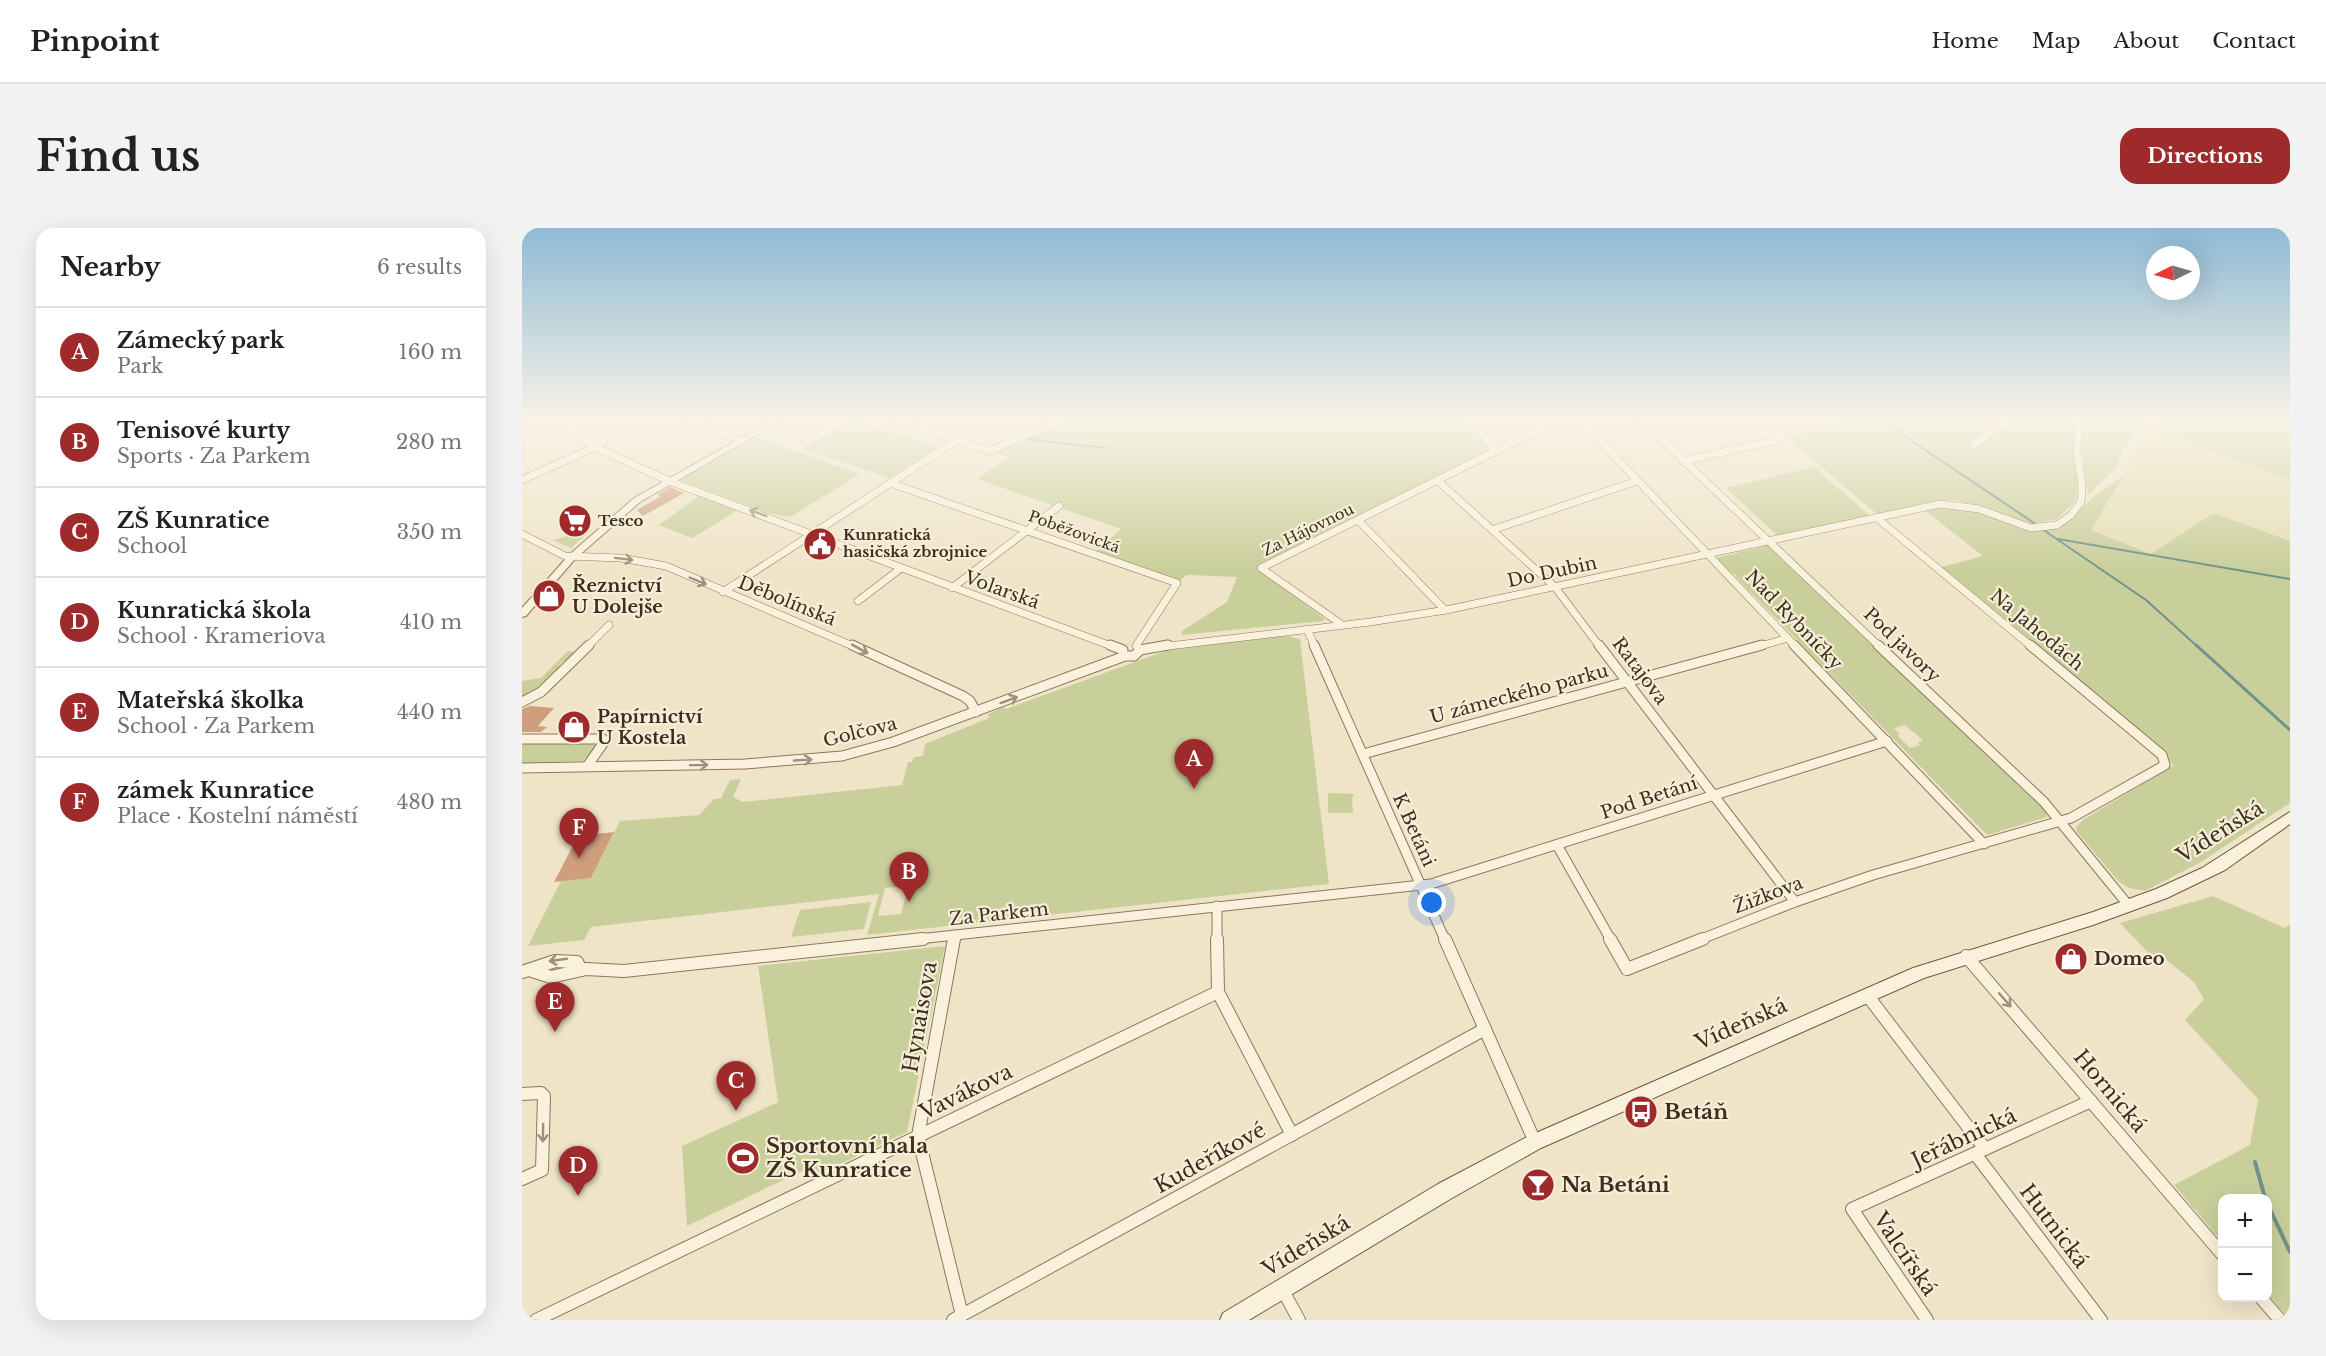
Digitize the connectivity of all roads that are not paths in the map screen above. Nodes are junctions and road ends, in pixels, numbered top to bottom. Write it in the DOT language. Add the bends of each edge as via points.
graph roads {
  1 [pos="544,470"];
  2 [pos="645,470"];
  3 [pos="689,470"];
  4 [pos="910,470"];
  5 [pos="1457,470"];
  6 [pos="1627,470"];
  7 [pos="1693,470"];
  8 [pos="2080,470"];
  9 [pos="522,480"];
  10 [pos="1437,480"];
  11 [pos="669,481"];
  12 [pos="1637,481"];
  13 [pos="890,483"];
  14 [pos="1059,506"];
  15 [pos="1877,518"];
  16 [pos="1358,520"];
  17 [pos="1028,530"];
  18 [pos="1492,530"];
  19 [pos="813,533"];
  20 [pos="522,534"];
  21 [pos="1769,540"];
  22 [pos="1707,554"];
  23 [pos="572,557"];
  24 [pos="900,569"];
  25 [pos="1555,587"];
  26 [pos="952,588"];
  27 [pos="723,592"];
  28 [pos="858,601"];
  29 [pos="1445,610"];
  30 [pos="522,614"];
  31 [pos="1341,624"];
  32 [pos="609,625"];
  33 [pos="1307,629"];
  34 [pos="1788,638"];
  35 [pos="1138,648"];
  36 [pos="1124,653"];
  37 [pos="1627,681"];
  38 [pos="522,702"];
  39 [pos="976,712"];
  40 [pos="522,739"];
  41 [pos="1887,741"];
  42 [pos="1363,754"];
  43 [pos="588,765"];
  44 [pos="522,768"];
  45 [pos="1713,794"];
  46 [pos="2290,817"];
  47 [pos="2061,821"];
  48 [pos="1984,844"];
  49 [pos="1557,845"];
  50 [pos="1420,885"];
  51 [pos="1795,902"];
  52 [pos="1217,906"];
  53 [pos="2129,906"];
  54 [pos="955,935"];
  55 [pos="1966,956"];
  56 [pos="581,970"];
  57 [pos="527,971"];
  58 [pos="1218,992"];
  59 [pos="1867,995"];
  60 [pos="1485,1029"];
  61 [pos="522,1094"];
  62 [pos="2091,1101"];
  63 [pos="1292,1135"];
  64 [pos="918,1137"];
  65 [pos="1535,1142"];
  66 [pos="1980,1152"];
  67 [pos="522,1179"];
  68 [pos="1852,1209"];
  69 [pos="2218,1248"];
  70 [pos="1282,1289"];
  71 [pos="2264,1302"];
  72 [pos="957,1318"];
  73 [pos="536,1320"];
  74 [pos="1230,1320"];
  75 [pos="1299,1320"];
  76 [pos="1927,1320"];
  77 [pos="2102,1320"];
  78 [pos="2280,1320"];
  1 -- 9 [label="street"];
  2 -- 11 [label="street, Volarská"];
  3 -- 11 [label="street"];
  4 -- 13 [label="street"];
  5 -- 10 [label="street, Za Hájovnou"];
  6 -- 12 [label="street, Nad Rybníčky"];
  7 -- 21 [label="street, Pod javory"];
  8 -- 15 [label="street" via="2081,502 2065,520 2047,528 2037,529 1955,504"];
  10 -- 16 [label="street, Za Hájovnou"];
  10 -- 18 [label="street, Ratajova"];
  19 -- 11 [label="street, Volarská, one-way"];
  11 -- 23 [label="street" via="624,510"];
  12 -- 18 [label="street"];
  12 -- 22 [label="street, Nad Rybníčky"];
  13 -- 17 [label="street, Poběžovická"];
  13 -- 19 [label="street"];
  14 -- 17 [label="street"];
  15 -- 21 [label="street"];
  15 -- 47 [label="street, Na Jahodách" via="2166,761 2089,809"];
  16 -- 29 [label="street"];
  16 -- 31 [label="street, Za Hájovnou" via="1261,568"];
  17 -- 26 [label="street"];
  17 -- 35 [label="street, Poběžovická" via="1177,583"];
  18 -- 25 [label="street, Ratajova"];
  19 -- 24 [label="street, Volarská"];
  19 -- 27 [label="street"];
  20 -- 23 [label="street"];
  21 -- 22 [label="street, Do Dubin"];
  21 -- 47 [label="street, Pod javory"];
  22 -- 25 [label="street, Do Dubin"];
  22 -- 34 [label="street, Nad Rybníčky"];
  23 -- 27 [label="street, Děbolínská, one-way" via="623,558 666,566"];
  23 -- 30 [label="street"];
  24 -- 26 [label="street, Volarská"];
  24 -- 28 [label="street"];
  25 -- 29 [label="street, Do Dubin"];
  25 -- 37 [label="street, Ratajova"];
  26 -- 36 [label="street, Volarská"];
  27 -- 39 [label="street, Děbolínská, one-way" via="860,647 875,658 963,696"];
  29 -- 31 [label="street, Do Dubin"];
  31 -- 33 [label="street, Do Dubin"];
  32 -- 38 [label="street" via="541,692"];
  33 -- 35 [label="street"];
  33 -- 42 [label="street, K Betáni"];
  34 -- 37 [label="street, U zámeckého parku"];
  34 -- 41 [label="street, Nad Rybníčky"];
  35 -- 36 [label="street, Golčova" via="1134,656"];
  39 -- 36 [label="street, Golčova, one-way"];
  37 -- 42 [label="street, U zámeckého parku"];
  37 -- 45 [label="street, Ratajova"];
  43 -- 39 [label="street, Golčova, one-way" via="745,764 842,756"];
  40 -- 43 [label="street" via="603,739"];
  41 -- 45 [label="street, Pod Betání"];
  41 -- 48 [label="street, Nad Rybníčky"];
  42 -- 50 [label="street, K Betáni"];
  43 -- 44 [label="street, Golčova"];
  45 -- 49 [label="street, Pod Betání"];
  45 -- 51 [label="street, Ratajova"];
  46 -- 53 [label="main road, Vídeňská" via="2197,879"];
  47 -- 48 [label="street, Žižkova"];
  47 -- 53 [label="street, Pod javory"];
  48 -- 51 [label="street, Žižkova"];
  49 -- 50 [label="street, Pod Betání"];
  49 -- 51 [label="street, Žižkova" via="1627,969"];
  50 -- 52 [label="street, Za Parkem"];
  50 -- 60 [label="street, K Betáni"];
  52 -- 54 [label="street, Za Parkem"];
  52 -- 58 [label="street"];
  53 -- 55 [label="main road, Vídeňská"];
  54 -- 56 [label="street, Za Parkem" via="624,970"];
  54 -- 64 [label="street, Hynaisova"];
  55 -- 59 [label="main road, Vídeňská"];
  55 -- 62 [label="street, Hornická, one-way"];
  56 -- 57 [label="street, Za Parkem" via="558,978"];
  56 -- 57 [label="street, Za Parkem, one-way" via="577,962 567,958 554,959"];
  58 -- 63 [label="street"];
  58 -- 64 [label="street, Vavákova"];
  59 -- 65 [label="main road, Vídeňská"];
  59 -- 66 [label="street, Hutnická"];
  60 -- 63 [label="street, Kudeříkové"];
  60 -- 65 [label="street, K Betáni"];
  61 -- 67 [label="street, one-way" via="544,1096 542,1170"];
  62 -- 66 [label="street, Jeřábnická"];
  62 -- 69 [label="street, Hornická"];
  63 -- 72 [label="street, Kudeříkové"];
  64 -- 72 [label="street, Hynaisova"];
  64 -- 73 [label="street, Vavákova"];
  65 -- 70 [label="main road, Vídeňská"];
  66 -- 68 [label="street, Jeřábnická"];
  66 -- 77 [label="street, Hutnická"];
  68 -- 76 [label="street, Valcířská"];
  70 -- 74 [label="main road, Vídeňská"];
  70 -- 75 [label="street"];
  71 -- 78 [label="street"];
}
